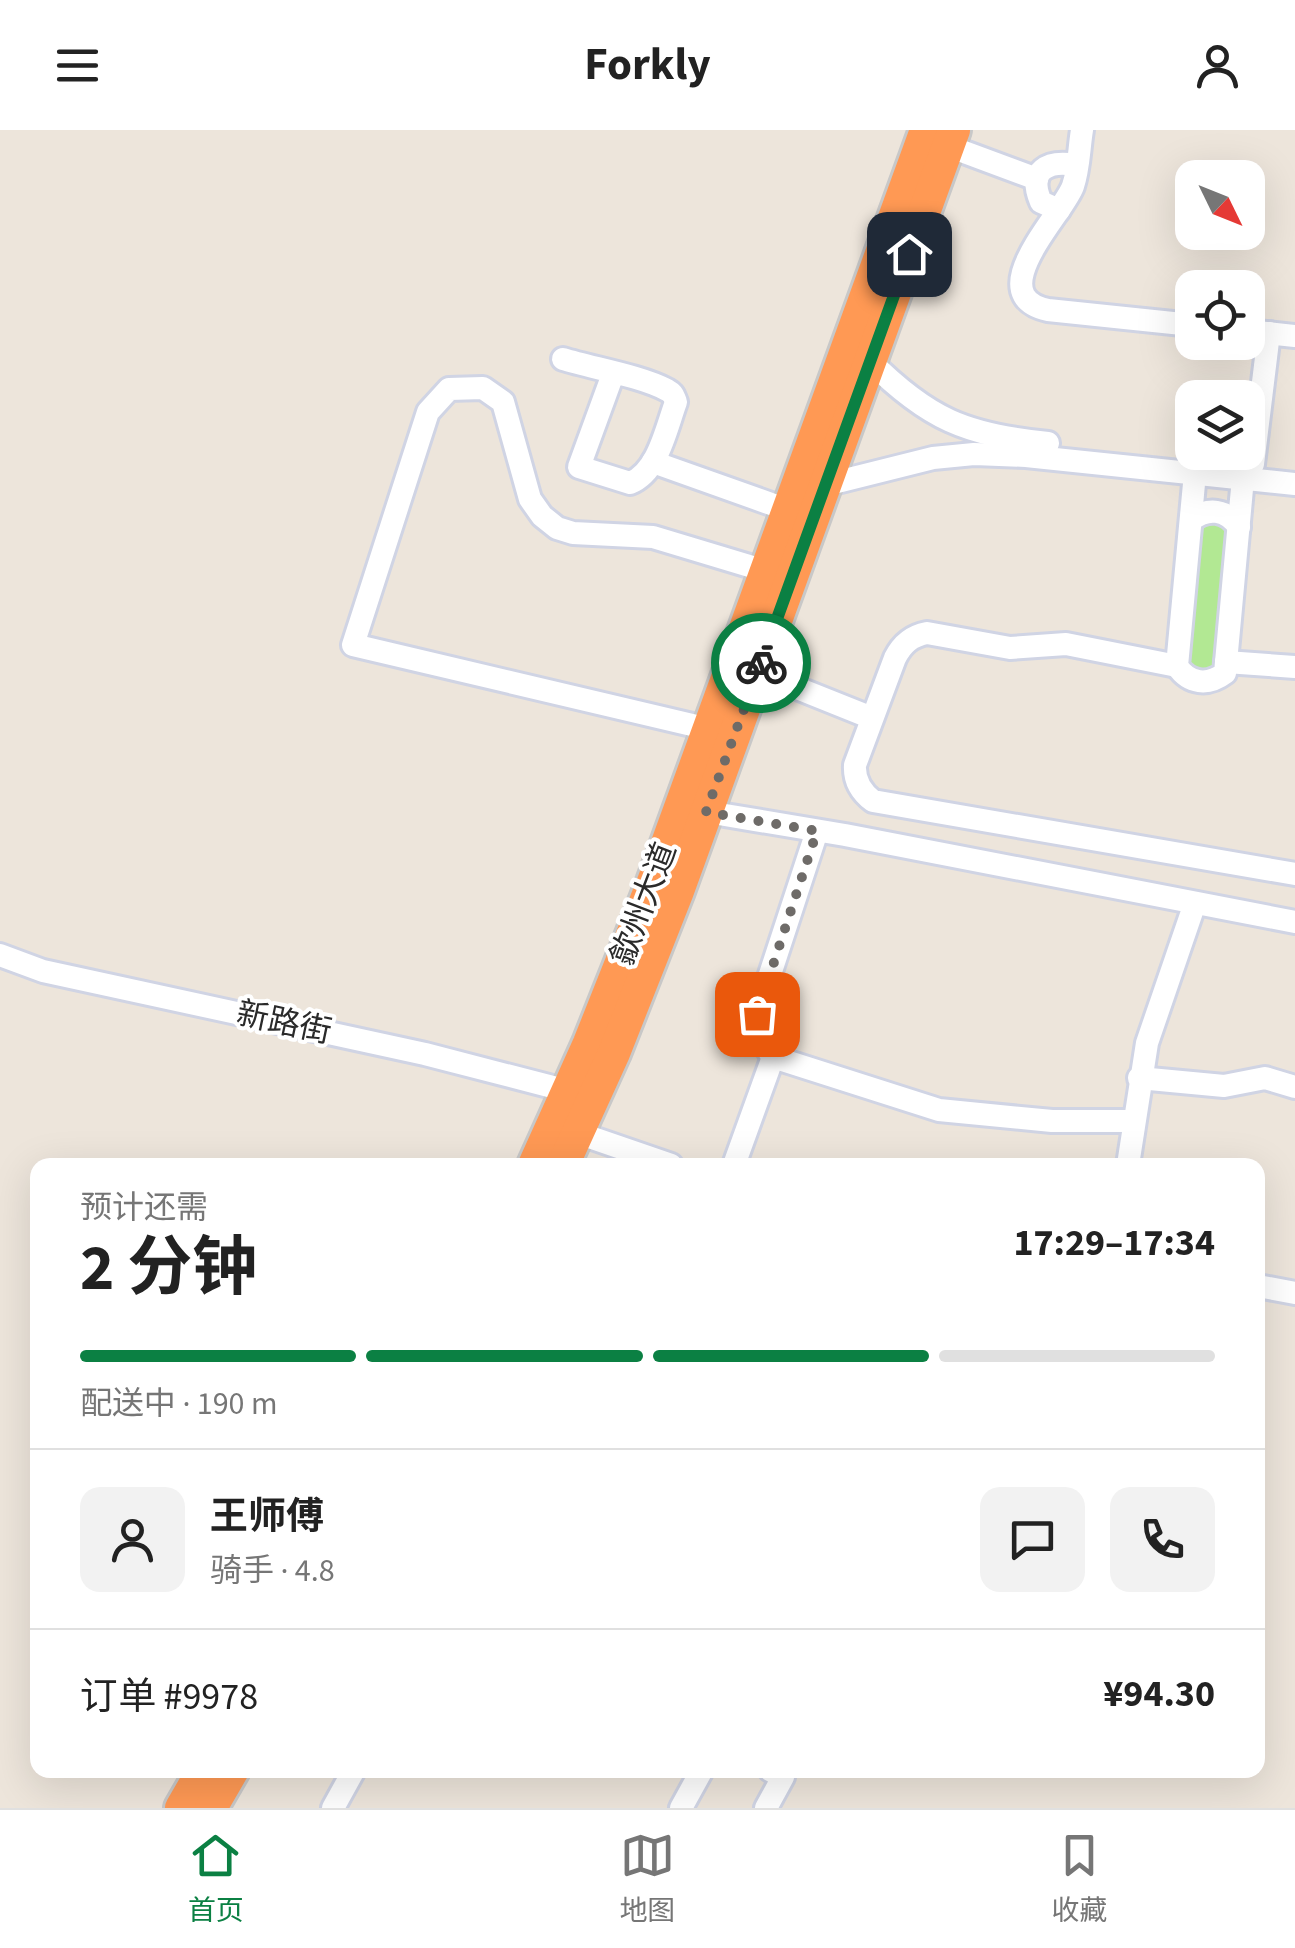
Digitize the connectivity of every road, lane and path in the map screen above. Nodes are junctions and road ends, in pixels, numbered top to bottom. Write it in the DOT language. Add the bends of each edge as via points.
graph roads {
  1 [pos="1082,130"];
  2 [pos="943,135"];
  3 [pos="1076,165"];
  4 [pos="1038,179"];
  5 [pos="1059,210"];
  6 [pos="1175,323"];
  7 [pos="1265,333"];
  8 [pos="1295,336"];
  9 [pos="563,359"];
  10 [pos="1256,360"];
  11 [pos="870,361"];
  12 [pos="614,374"];
  13 [pos="653,462"];
  14 [pos="1295,469"];
  15 [pos="1248,471"];
  16 [pos="1195,473"];
  17 [pos="1295,484"];
  18 [pos="825,486"];
  19 [pos="788,510"];
  20 [pos="1191,520"];
  21 [pos="1238,526"];
  22 [pos="766,571"];
  23 [pos="1226,662"];
  24 [pos="1177,666"];
  25 [pos="1295,667"];
  26 [pos="758,672"];
  27 [pos="872,718"];
  28 [pos="709,729"];
  29 [pos="706,812"];
  30 [pos="817,831"];
  31 [pos="1295,874"];
  32 [pos="1195,903"];
  33 [pos="1295,922"];
  34 [pos="0,955"];
  35 [pos="772,1057"];
  36 [pos="1139,1078"];
  37 [pos="1295,1087"];
  38 [pos="568,1091"];
  39 [pos="1134,1121"];
  40 [pos="578,1133"];
  41 [pos="537,1158"];
  42 [pos="566,1158"];
  43 [pos="651,1158"];
  44 [pos="736,1158"];
  45 [pos="1129,1158"];
  46 [pos="1265,1287"];
  47 [pos="1295,1293"];
  48 [pos="199,1778"];
  49 [pos="229,1778"];
  50 [pos="350,1778"];
  51 [pos="698,1778"];
  52 [pos="782,1778"];
  53 [pos="182,1808"];
  54 [pos="212,1808"];
  55 [pos="333,1808"];
  56 [pos="681,1808"];
  57 [pos="766,1808"];
  1 -- 3 [label="street"];
  2 -- 4 [label="street"];
  2 -- 11 [label="highway, 歙州大道"];
  2 -- 19 [label="highway, 歙州大道"];
  3 -- 4 [label="street" via="1056,161"];
  3 -- 5 [label="street"];
  4 -- 5 [label="street" via="1041,202"];
  5 -- 6 [label="street" via="1025,264 1023,287 1031,303"];
  7 -- 8 [label="street"];
  9 -- 12 [label="street"];
  10 -- 15 [label="street"];
  11 -- 15 [label="street" via="915,402 962,428"];
  11 -- 18 [label="highway, 歙州大道"];
  12 -- 13 [label="street" via="673,394 676,402"];
  12 -- 13 [label="street" via="579,467 630,483"];
  13 -- 19 [label="street"];
  14 -- 15 [label="street"];
  15 -- 16 [label="street"];
  15 -- 17 [label="street"];
  15 -- 21 [label="street"];
  16 -- 18 [label="street" via="974,454"];
  16 -- 20 [label="street"];
  18 -- 26 [label="highway, 歙州大道"];
  19 -- 22 [label="highway, 歙州大道"];
  20 -- 21 [label="street" via="1213,511"];
  20 -- 24 [label="street"];
  21 -- 23 [label="street"];
  22 -- 28 [label="highway, 歙州大道"];
  22 -- 28 [label="street" via="653,537 557,528 530,499 507,410 496,396 476,387 448,389 428,412 353,644"];
  23 -- 24 [label="street" via="1225,673 1205,682"];
  23 -- 25 [label="street"];
  24 -- 27 [label="street" via="1066,644 1010,648 927,632 899,650"];
  26 -- 27 [label="street"];
  26 -- 29 [label="highway, 歙州大道"];
  27 -- 31 [label="street" via="854,772 873,801"];
  28 -- 38 [label="highway, 歙州大道"];
  29 -- 30 [label="street"];
  29 -- 40 [label="highway, 歙州大道"];
  30 -- 32 [label="street"];
  30 -- 35 [label="street" via="757,1014 759,1038"];
  32 -- 33 [label="street"];
  32 -- 36 [label="street"];
  34 -- 38 [label="street, 新路街" via="43,971"];
  35 -- 39 [label="street" via="939,1110"];
  35 -- 44 [label="street"];
  36 -- 37 [label="street" via="1224,1086 1264,1078"];
  36 -- 39 [label="street"];
  38 -- 41 [label="highway, 歙州大道"];
  39 -- 45 [label="street"];
  40 -- 42 [label="highway, 歙州大道"];
  40 -- 43 [label="street"];
  46 -- 47 [label="street"];
  48 -- 53 [label="highway"];
  49 -- 54 [label="highway"];
  50 -- 55 [label="street"];
  51 -- 56 [label="street"];
  52 -- 57 [label="street"];
}
